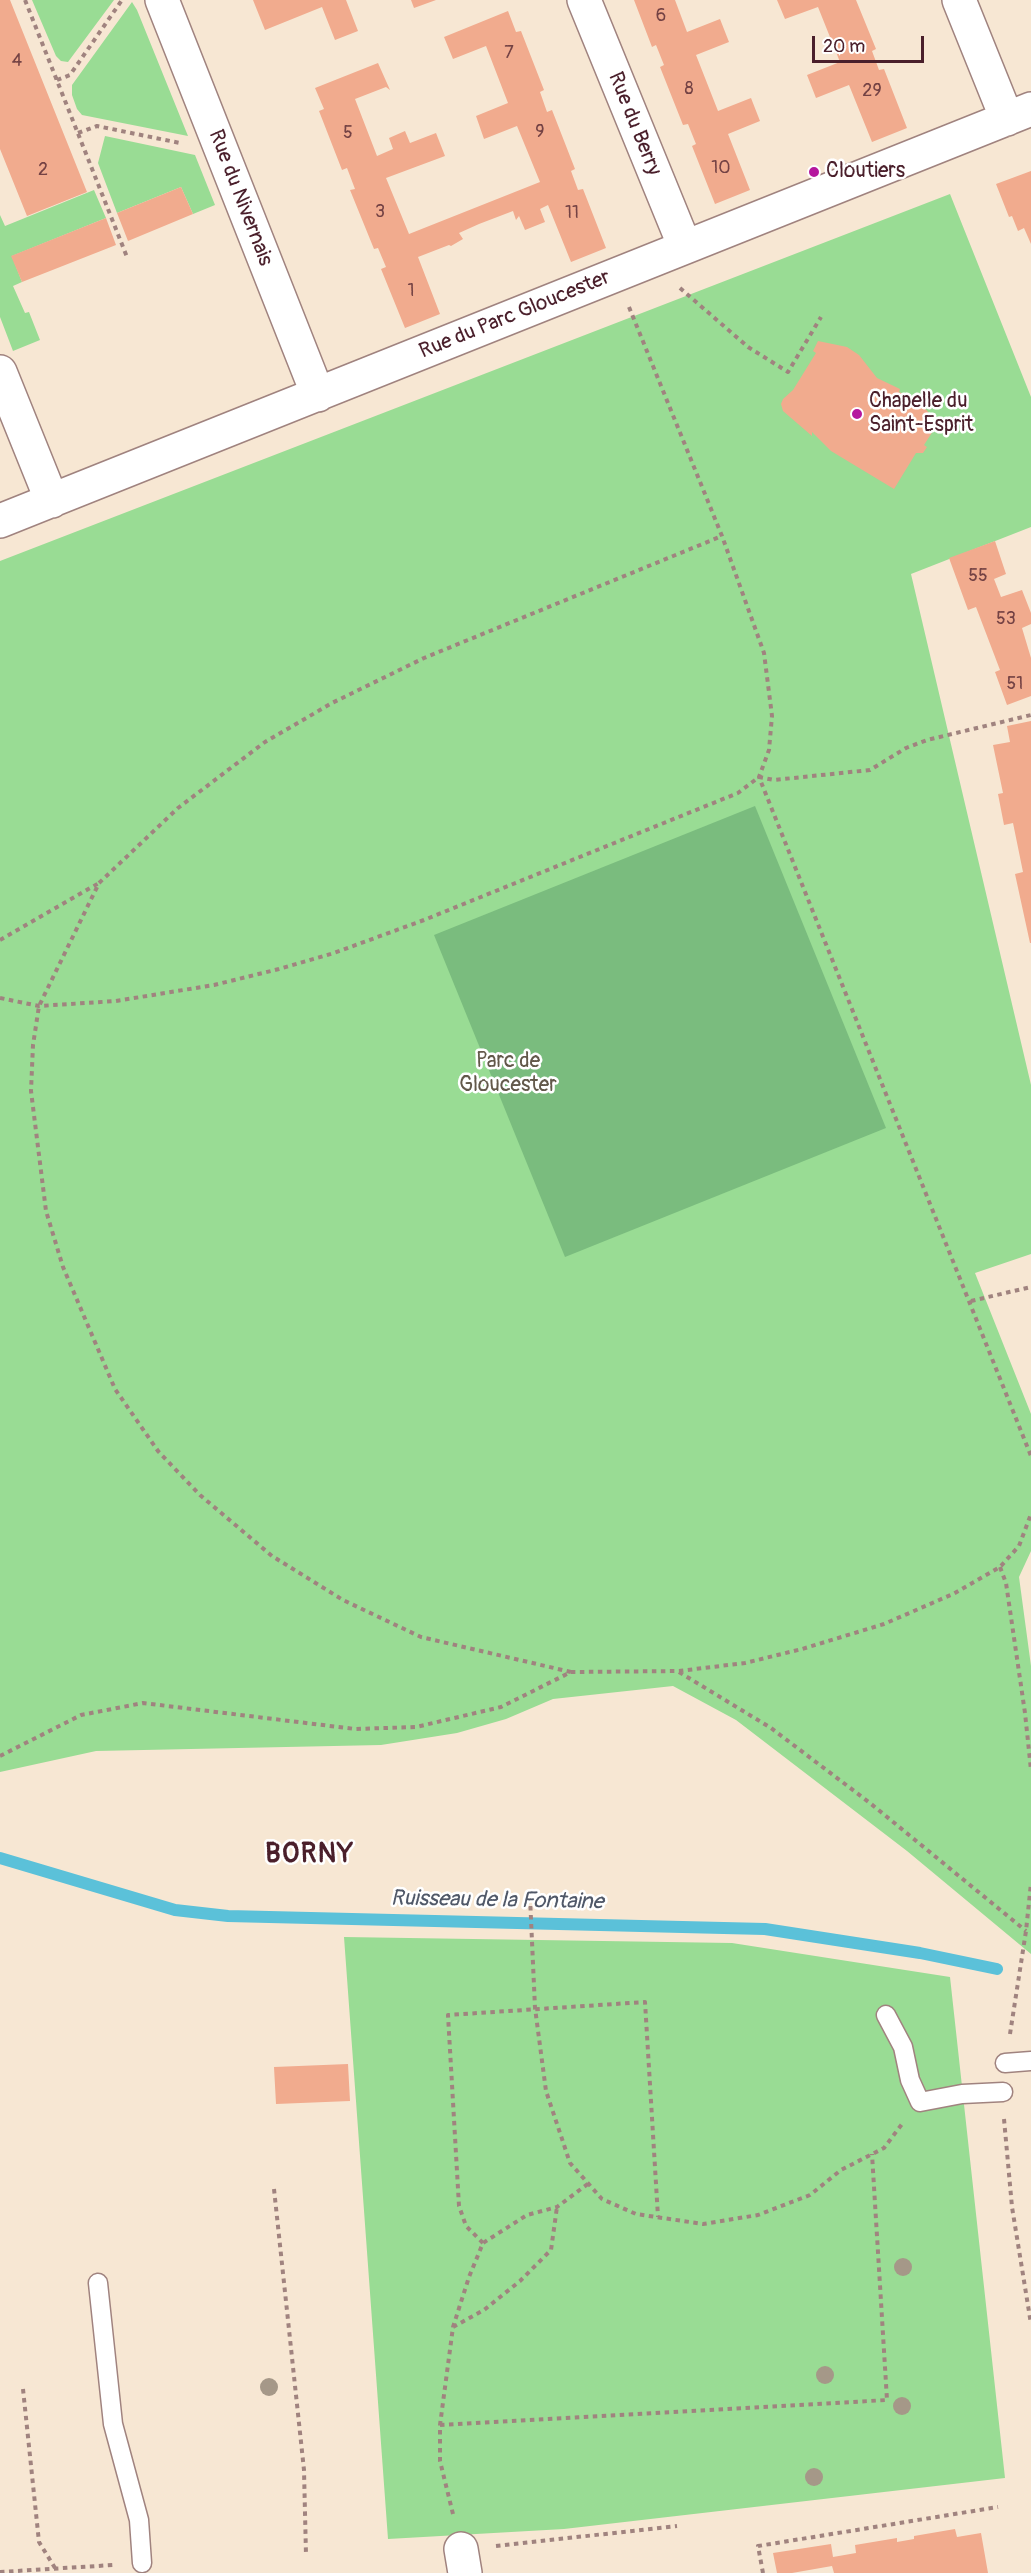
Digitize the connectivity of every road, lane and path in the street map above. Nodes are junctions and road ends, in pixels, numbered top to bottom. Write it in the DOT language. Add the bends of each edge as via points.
graph roads {
  1 [pos="25,0"];
  2 [pos="122,0"];
  3 [pos="162,0"];
  4 [pos="584,0"];
  5 [pos="958,0"];
  6 [pos="57,80"];
  7 [pos="1019,114"];
  8 [pos="78,133"];
  9 [pos="222,151"];
  10 [pos="684,247"];
  11 [pos="127,257"];
  12 [pos="650,261"];
  13 [pos="821,318"];
  14 [pos="639,335"];
  15 [pos="0,372"];
  16 [pos="318,396"];
  17 [pos="52,501"];
  18 [pos="0,521"];
  19 [pos="722,536"];
  20 [pos="1031,715"];
  21 [pos="759,777"];
  22 [pos="99,883"];
  23 [pos="0,940"];
  24 [pos="0,998"];
  25 [pos="39,1006"];
  26 [pos="1031,1287"];
  27 [pos="971,1301"];
  28 [pos="1031,1456"];
  29 [pos="1031,1514"];
  30 [pos="1000,1567"];
  31 [pos="679,1671"];
  32 [pos="571,1672"];
  33 [pos="0,1756"];
  34 [pos="1031,1770"];
  35 [pos="530,1897"];
  36 [pos="1026,1931"];
  37 [pos="535,2008"];
  38 [pos="886,2015"];
  39 [pos="1031,2061"];
  40 [pos="1005,2063"];
  41 [pos="1002,2092"];
  42 [pos="920,2102"];
  43 [pos="872,2154"];
  44 [pos="589,2183"];
  45 [pos="274,2189"];
  46 [pos="557,2207"];
  47 [pos="658,2217"];
  48 [pos="483,2243"];
  49 [pos="98,2283"];
  50 [pos="453,2327"];
  51 [pos="23,2389"];
  52 [pos="440,2425"];
  53 [pos="998,2507"];
  54 [pos="677,2526"];
  55 [pos="306,2555"];
  56 [pos="463,2561"];
  57 [pos="142,2563"];
  58 [pos="55,2568"];
  59 [pos="0,2572"];
  60 [pos="763,2573"];
  1 -- 6 [label="path"];
  2 -- 6 [label="path" via="70,75"];
  3 -- 9 [label="street, Rue du Nivernais"];
  4 -- 10 [label="street, Rue du Berry"];
  5 -- 7 [label="street"];
  6 -- 8 [label="path"];
  7 -- 10 [label="street, Rue du Parc Gloucester"];
  8 -- 9 [label="path" via="97,126"];
  8 -- 11 [label="path"];
  9 -- 16 [label="street, Rue du Nivernais"];
  10 -- 12 [label="street, Rue du Parc Gloucester"];
  12 -- 13 [label="path" via="748,347 788,372"];
  12 -- 16 [label="street, Rue du Parc Gloucester"];
  14 -- 19 [label="path"];
  15 -- 17 [label="street"];
  16 -- 17 [label="street, Rue du Parc Gloucester"];
  17 -- 18 [label="street, Rue du Parc Gloucester"];
  19 -- 21 [label="path" via="764,653 770,689 769,750"];
  19 -- 22 [label="path" via="424,658 332,703 265,741 178,808"];
  20 -- 21 [label="path" via="927,740 862,772 774,780"];
  21 -- 25 [label="path" via="738,793 334,953 214,985 116,1001"];
  21 -- 27 [label="path"];
  22 -- 23 [label="path"];
  22 -- 25 [label="path"];
  24 -- 25 [label="path"];
  25 -- 32 [label="path" via="31,1091 46,1211 63,1268 115,1389 158,1450 201,1495 272,1556 343,1600 422,1637"];
  26 -- 27 [label="path"];
  27 -- 28 [label="path"];
  29 -- 30 [label="path" via="1019,1546"];
  30 -- 31 [label="path" via="952,1594 884,1624 745,1663"];
  30 -- 34 [label="path" via="1008,1595"];
  31 -- 32 [label="path"];
  31 -- 36 [label="path" via="771,1728"];
  32 -- 33 [label="path" via="501,1707 417,1727 355,1729 144,1703 81,1715"];
  35 -- 37 [label="path"];
  37 -- 44 [label="path" via="546,2091 570,2163"];
  37 -- 47 [label="path" via="645,2002"];
  37 -- 48 [label="path" via="448,2015 459,2206 466,2226"];
  38 -- 42 [label="lane" via="903,2047 910,2080"];
  39 -- 40 [label="lane"];
  41 -- 42 [label="lane"];
  42 -- 43 [label="path" via="884,2148"];
  43 -- 47 [label="path" via="842,2170 810,2195 758,2215 703,2224"];
  43 -- 52 [label="path" via="887,2400"];
  44 -- 46 [label="path"];
  44 -- 47 [label="path" via="602,2199 636,2214"];
  45 -- 55 [label="path" via="304,2470"];
  46 -- 48 [label="path" via="527,2215"];
  46 -- 50 [label="path" via="551,2250 484,2310"];
  48 -- 50 [label="path"];
  49 -- 57 [label="lane" via="113,2424 139,2520"];
  50 -- 52 [label="path"];
  51 -- 58 [label="path" via="39,2542"];
  52 -- 56 [label="path" via="440,2461"];
  53 -- 60 [label="path" via="758,2546"];
  54 -- 56 [label="path"];
  57 -- 58 [label="path"];
  58 -- 59 [label="path"];
}
